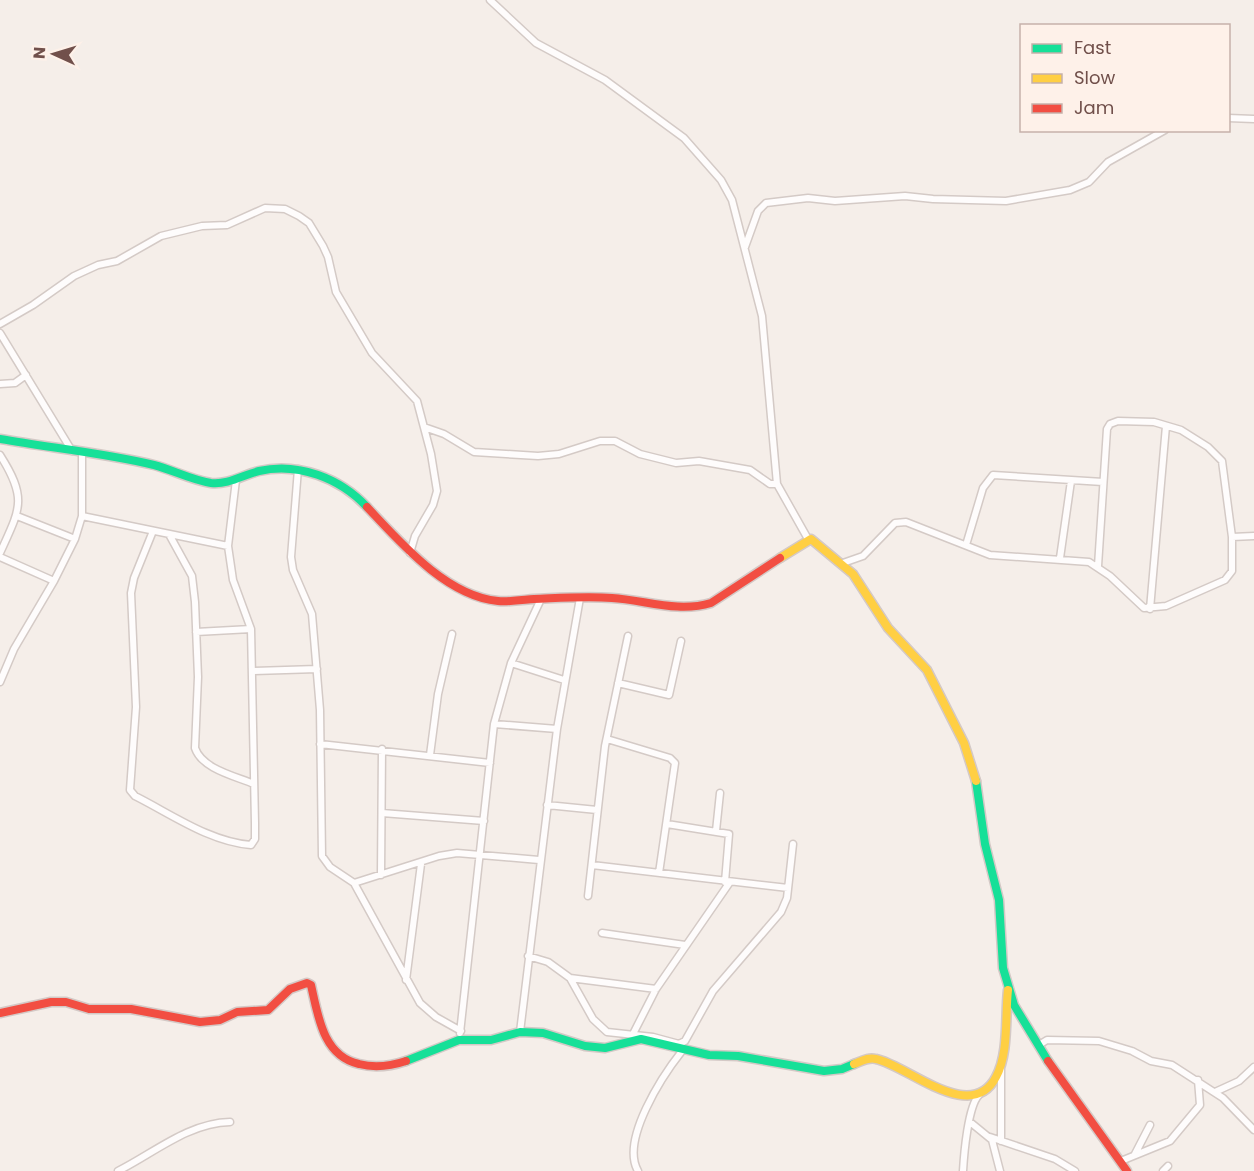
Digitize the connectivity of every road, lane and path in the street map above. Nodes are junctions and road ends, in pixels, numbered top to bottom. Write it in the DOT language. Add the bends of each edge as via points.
graph roads {
  1 [pos="490,0"];
  2 [pos="1230,118"];
  3 [pos="1254,119"];
  4 [pos="1161,132"];
  5 [pos="745,248"];
  6 [pos="0,324"];
  7 [pos="0,333"];
  8 [pos="26,375"];
  9 [pos="0,384"];
  10 [pos="1166,426"];
  11 [pos="424,427"];
  12 [pos="0,439"];
  13 [pos="72,451"];
  14 [pos="82,454"];
  15 [pos="0,455"];
  16 [pos="298,469"];
  17 [pos="236,480"];
  18 [pos="1071,481"];
  19 [pos="1103,482"];
  20 [pos="777,484"];
  21 [pos="17,516"];
  22 [pos="82,516"];
  23 [pos="153,531"];
  24 [pos="170,536"];
  25 [pos="1232,537"];
  26 [pos="1254,537"];
  27 [pos="75,539"];
  28 [pos="808,539"];
  29 [pos="966,545"];
  30 [pos="228,546"];
  31 [pos="410,553"];
  32 [pos="0,555"];
  33 [pos="1060,558"];
  34 [pos="843,562"];
  35 [pos="1098,566"];
  36 [pos="54,581"];
  37 [pos="580,598"];
  38 [pos="541,599"];
  39 [pos="1150,609"];
  40 [pos="251,629"];
  41 [pos="196,632"];
  42 [pos="452,634"];
  43 [pos="628,636"];
  44 [pos="681,641"];
  45 [pos="511,663"];
  46 [pos="317,669"];
  47 [pos="253,671"];
  48 [pos="564,680"];
  49 [pos="0,681"];
  50 [pos="618,683"];
  51 [pos="494,724"];
  52 [pos="556,729"];
  53 [pos="607,739"];
  54 [pos="320,744"];
  55 [pos="382,749"];
  56 [pos="430,754"];
  57 [pos="490,763"];
  58 [pos="254,784"];
  59 [pos="720,793"];
  60 [pos="547,805"];
  61 [pos="597,810"];
  62 [pos="382,813"];
  63 [pos="484,821"];
  64 [pos="667,824"];
  65 [pos="716,831"];
  66 [pos="793,844"];
  67 [pos="481,854"];
  68 [pos="539,860"];
  69 [pos="421,864"];
  70 [pos="592,865"];
  71 [pos="659,873"];
  72 [pos="381,875"];
  73 [pos="728,882"];
  74 [pos="354,883"];
  75 [pos="788,888"];
  76 [pos="588,896"];
  77 [pos="602,933"];
  78 [pos="685,945"];
  79 [pos="528,956"];
  80 [pos="570,978"];
  81 [pos="406,981"];
  82 [pos="656,989"];
  83 [pos="1008,990"];
  84 [pos="0,1013"];
  85 [pos="520,1032"];
  86 [pos="633,1034"];
  87 [pos="460,1035"];
  88 [pos="1039,1045"];
  89 [pos="682,1051"];
  90 [pos="1254,1067"];
  91 [pos="1001,1070"];
  92 [pos="1198,1080"];
  93 [pos="1215,1092"];
  94 [pos="979,1095"];
  95 [pos="230,1122"];
  96 [pos="970,1122"];
  97 [pos="1150,1125"];
  98 [pos="1254,1130"];
  99 [pos="990,1137"];
  100 [pos="1001,1141"];
  101 [pos="1134,1154"];
  102 [pos="1121,1161"];
  103 [pos="117,1171"];
  104 [pos="638,1171"];
  105 [pos="963,1171"];
  106 [pos="1000,1171"];
  107 [pos="1075,1171"];
  108 [pos="1127,1171"];
  1 -- 5 [label="street" via="536,43 605,80 697,150 722,180 732,200"];
  2 -- 3 [label="street"];
  4 -- 5 [label="street" via="1108,162 1089,182 1070,190 1000,201 905,196 766,203 758,211"];
  5 -- 20 [label="street" via="766,344"];
  6 -- 11 [label="street" via="74,276 117,261 161,236 202,226 227,225 265,208 285,209 309,223 316,233 328,257 336,292 372,353 417,401"];
  7 -- 8 [label="street"];
  8 -- 9 [label="street" via="15,383"];
  8 -- 13 [label="street"];
  10 -- 19 [label="street" via="1134,421 1110,424"];
  10 -- 25 [label="street" via="1181,430 1222,461"];
  10 -- 39 [label="street"];
  11 -- 20 [label="street" via="474,452 538,456 615,441 640,454 676,463 699,461 750,470 770,484"];
  11 -- 31 [label="street" via="436,496"];
  12 -- 13 [label="street"];
  13 -- 14 [label="street"];
  14 -- 17 [label="street" via="153,465 210,483"];
  14 -- 22 [label="street"];
  15 -- 21 [label="street" via="19,494"];
  16 -- 17 [label="street" via="260,471"];
  16 -- 31 [label="street" via="346,487"];
  16 -- 46 [label="street" via="291,557 312,614"];
  17 -- 30 [label="street"];
  18 -- 19 [label="street"];
  18 -- 29 [label="street" via="993,475"];
  18 -- 33 [label="street"];
  19 -- 35 [label="street"];
  20 -- 28 [label="street"];
  21 -- 27 [label="street"];
  21 -- 32 [label="street"];
  22 -- 23 [label="street"];
  22 -- 27 [label="street"];
  23 -- 24 [label="street"];
  23 -- 58 [label="street" via="131,593 136,707 130,790 202,830 235,844 251,845 255,839"];
  24 -- 30 [label="street"];
  24 -- 41 [label="street" via="192,576"];
  25 -- 26 [label="street"];
  25 -- 39 [label="street" via="1230,576 1166,606"];
  27 -- 36 [label="street"];
  28 -- 34 [label="street"];
  28 -- 37 [label="street" via="711,603 697,608 659,606 625,598"];
  29 -- 33 [label="street" via="990,555"];
  29 -- 34 [label="street" via="919,525 899,522 863,556"];
  30 -- 40 [label="street" via="233,580"];
  31 -- 38 [label="street" via="438,576 481,597 498,601"];
  32 -- 36 [label="street"];
  33 -- 35 [label="street"];
  34 -- 83 [label="street" via="888,628 927,670 964,743 975,775 985,844 999,900"];
  35 -- 39 [label="street" via="1134,601"];
  36 -- 49 [label="street"];
  37 -- 38 [label="street"];
  37 -- 48 [label="street"];
  38 -- 45 [label="street"];
  40 -- 41 [label="street"];
  40 -- 47 [label="street"];
  41 -- 58 [label="street" via="198,756 211,766"];
  42 -- 56 [label="street"];
  43 -- 50 [label="street"];
  44 -- 50 [label="street" via="669,695"];
  45 -- 48 [label="street"];
  45 -- 51 [label="street"];
  46 -- 47 [label="street"];
  46 -- 54 [label="street"];
  47 -- 58 [label="street"];
  48 -- 52 [label="street"];
  50 -- 53 [label="street"];
  51 -- 52 [label="street"];
  51 -- 57 [label="street"];
  52 -- 60 [label="street"];
  53 -- 61 [label="street"];
  53 -- 64 [label="street" via="670,758 675,763"];
  54 -- 55 [label="street"];
  54 -- 74 [label="street" via="322,856 330,867"];
  55 -- 56 [label="street"];
  55 -- 62 [label="street"];
  56 -- 57 [label="street"];
  57 -- 63 [label="street"];
  59 -- 65 [label="street"];
  60 -- 61 [label="street"];
  60 -- 68 [label="street"];
  61 -- 70 [label="street"];
  62 -- 63 [label="street"];
  62 -- 72 [label="street"];
  63 -- 67 [label="street"];
  64 -- 65 [label="street"];
  64 -- 71 [label="street"];
  65 -- 73 [label="street" via="730,837"];
  66 -- 75 [label="street"];
  67 -- 68 [label="street"];
  67 -- 69 [label="street" via="439,856"];
  67 -- 87 [label="street"];
  68 -- 79 [label="street"];
  69 -- 72 [label="street"];
  69 -- 81 [label="street"];
  70 -- 71 [label="street"];
  70 -- 76 [label="street"];
  71 -- 73 [label="street"];
  72 -- 74 [label="street"];
  73 -- 75 [label="street"];
  73 -- 78 [label="street"];
  74 -- 81 [label="street"];
  75 -- 86 [label="street" via="781,912 713,991 685,1041 673,1043"];
  77 -- 78 [label="street"];
  78 -- 82 [label="street"];
  79 -- 80 [label="street" via="548,962"];
  79 -- 85 [label="street"];
  80 -- 82 [label="street"];
  80 -- 86 [label="street" via="599,1028"];
  81 -- 87 [label="street" via="420,1003"];
  82 -- 86 [label="street"];
  83 -- 88 [label="street"];
  83 -- 91 [label="street"];
  84 -- 87 [label="street" via="66,1002 89,1009 131,1009 200,1022 220,1020 237,1011 268,1010 290,988 307,983 312,985 326,1038 346,1061 389,1066"];
  85 -- 87 [label="street" via="491,1040"];
  85 -- 89 [label="street" via="543,1032 585,1046 605,1048 641,1039"];
  88 -- 92 [label="street" via="1044,1040 1099,1041 1172,1065"];
  88 -- 102 [label="street"];
  89 -- 94 [label="street" via="824,1071 877,1059 935,1088"];
  89 -- 104 [label="street" via="657,1085 637,1131 634,1142"];
  90 -- 93 [label="street" via="1239,1081"];
  91 -- 94 [label="street" via="988,1090"];
  91 -- 100 [label="street"];
  92 -- 93 [label="street"];
  92 -- 101 [label="street" via="1198,1109 1170,1142"];
  93 -- 98 [label="street"];
  94 -- 96 [label="street"];
  95 -- 103 [label="street" via="193,1128"];
  96 -- 99 [label="street"];
  96 -- 105 [label="street"];
  97 -- 101 [label="street"];
  99 -- 100 [label="street"];
  99 -- 106 [label="street"];
  100 -- 107 [label="street" via="1055,1159"];
  101 -- 102 [label="street"];
  102 -- 108 [label="street"];
}
